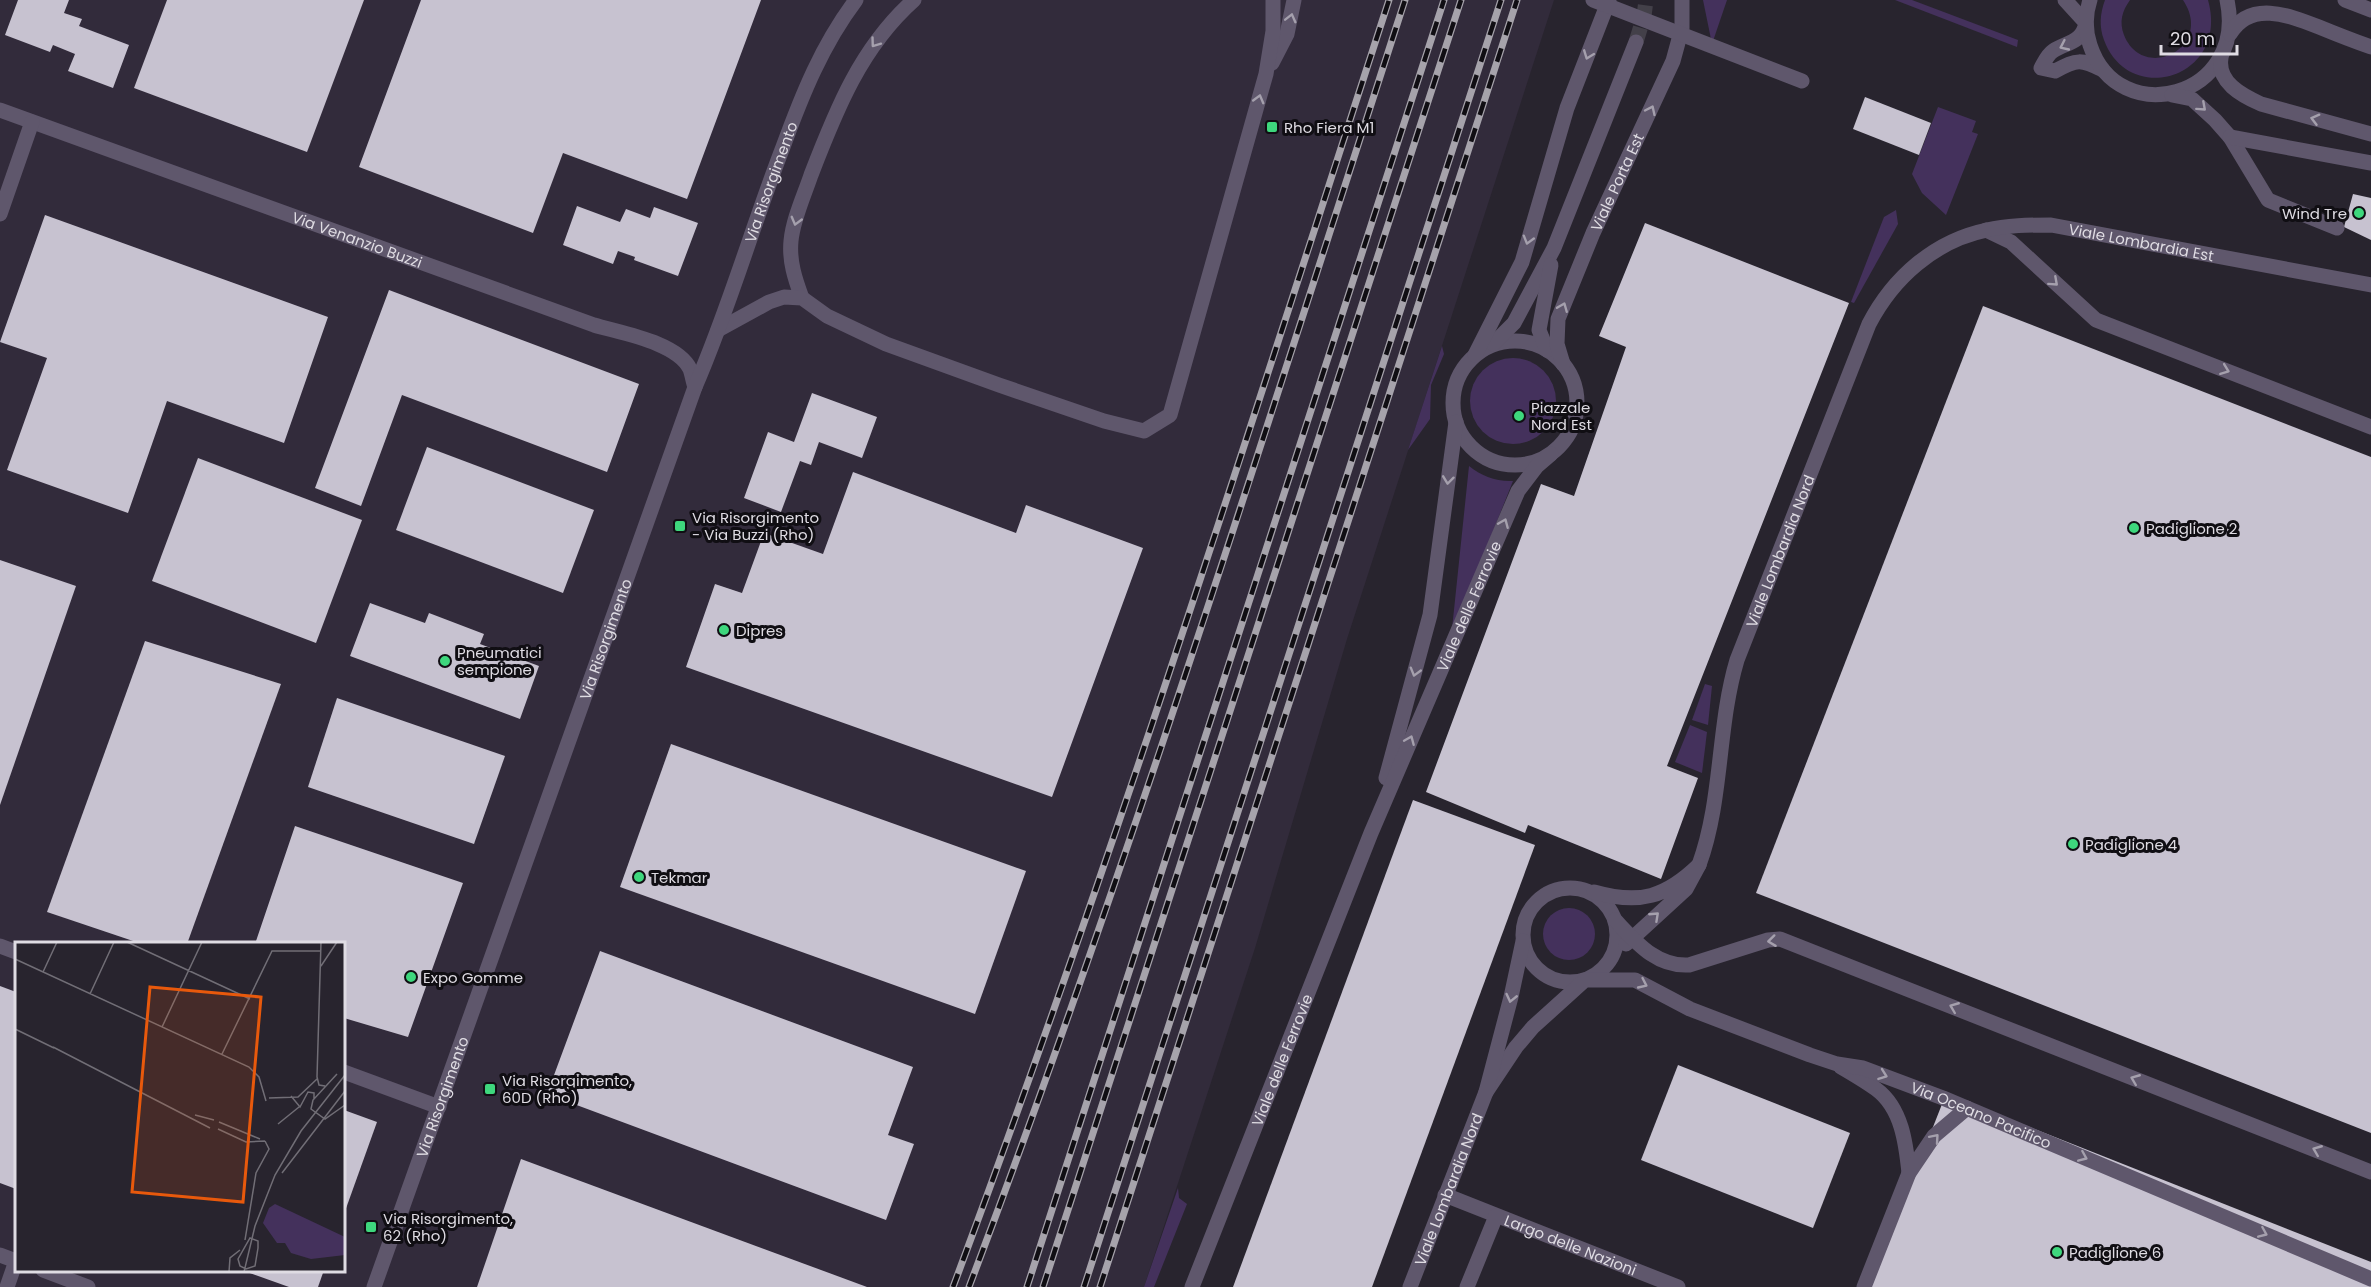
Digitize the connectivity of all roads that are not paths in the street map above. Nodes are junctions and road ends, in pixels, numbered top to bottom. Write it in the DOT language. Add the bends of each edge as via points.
graph roads {
  1 [pos="856,0"];
  2 [pos="914,0"];
  3 [pos="1273,0"];
  4 [pos="1294,0"];
  5 [pos="1593,0"];
  6 [pos="1609,0"];
  7 [pos="1682,0"];
  8 [pos="2065,0"];
  9 [pos="2090,0"];
  10 [pos="2227,0"];
  11 [pos="2345,0"];
  12 [pos="2371,10"];
  13 [pos="2086,23"];
  14 [pos="2229,34"];
  15 [pos="1636,42"];
  16 [pos="2371,47"];
  17 [pos="2221,58"];
  18 [pos="2104,70"];
  19 [pos="1266,74"];
  20 [pos="1802,81"];
  21 [pos="2164,95"];
  22 [pos="0,110"];
  23 [pos="32,122"];
  24 [pos="2371,134"];
  25 [pos="2230,137"];
  26 [pos="2371,163"];
  27 [pos="0,214"];
  28 [pos="2337,228"];
  29 [pos="1986,230"];
  30 [pos="1554,248"];
  31 [pos="1919,262"];
  32 [pos="2371,285"];
  33 [pos="802,298"];
  34 [pos="718,330"];
  35 [pos="1490,346"];
  36 [pos="1547,350"];
  37 [pos="1475,355"];
  38 [pos="1563,364"];
  39 [pos="695,387"];
  40 [pos="1455,422"];
  41 [pos="2371,427"];
  42 [pos="1551,454"];
  43 [pos="1371,833"];
  44 [pos="1699,865"];
  45 [pos="1585,889"];
  46 [pos="1615,920"];
  47 [pos="1633,938"];
  48 [pos="1523,941"];
  49 [pos="0,946"];
  50 [pos="15,952"];
  51 [pos="1612,956"];
  52 [pos="1585,980"];
  53 [pos="1837,1064"];
  54 [pos="345,1072"];
  55 [pos="1486,1092"];
  56 [pos="439,1107"];
  57 [pos="1967,1108"];
  58 [pos="2371,1172"];
  59 [pos="1909,1173"];
  60 [pos="1445,1195"];
  61 [pos="1496,1216"];
  62 [pos="0,1255"];
  63 [pos="15,1261"];
  64 [pos="15,1264"];
  65 [pos="48,1272"];
  66 [pos="2371,1279"];
  67 [pos="7,1287"];
  68 [pos="88,1287"];
  69 [pos="374,1287"];
  70 [pos="1192,1287"];
  71 [pos="1410,1287"];
  72 [pos="1467,1287"];
  73 [pos="1678,1287"];
  74 [pos="1864,1287"];
  1 -- 34 [label="street, Via Risorgimento" via="825,47 804,90"];
  2 -- 33 [label="street, one-way" via="867,53 831,123 791,240 792,269"];
  3 -- 19 [label="street"];
  19 -- 4 [label="street, one-way" via="1287,34"];
  5 -- 20 [label="street, bridge"];
  6 -- 37 [label="street, one-way" via="1567,108 1522,262"];
  38 -- 7 [label="street, Viale Porta Est, one-way" via="1557,344 1558,319 1673,60 1682,28"];
  8 -- 13 [label="street"];
  9 -- 13 [label="street"];
  10 -- 14 [label="street"];
  11 -- 12 [label="street"];
  13 -- 18 [label="street" via="2094,55"];
  13 -- 18 [label="street, one-way" via="2083,34 2050,52 2041,68 2055,71 2084,61"];
  14 -- 16 [label="street" via="2234,25 2251,13 2273,11"];
  14 -- 17 [label="street"];
  15 -- 30 [label="street"];
  17 -- 21 [label="street" via="2206,77 2185,90"];
  24 -- 17 [label="street, one-way" via="2247,98 2223,77"];
  18 -- 21 [label="street" via="2121,85 2141,93"];
  33 -- 19 [label="street, one-way" via="827,316 886,344 999,386 1144,431 1170,415"];
  21 -- 25 [label="street, one-way" via="2192,99"];
  22 -- 23 [label="street, Via Venanzio Buzzi"];
  23 -- 27 [label="street"];
  23 -- 39 [label="street, Via Venanzio Buzzi" via="594,325 664,346 690,368"];
  25 -- 26 [label="street"];
  25 -- 28 [label="street" via="2268,200"];
  29 -- 31 [label="street, Viale Lombardia Est" via="1946,245"];
  29 -- 32 [label="street, Viale Lombardia Est" via="2051,225"];
  29 -- 41 [label="street, one-way" via="2011,242 2096,320"];
  30 -- 35 [label="street" via="1514,323"];
  30 -- 36 [label="street" via="1539,330"];
  31 -- 44 [label="street, Viale Lombardia Nord" via="1880,302 1869,324 1747,634 1732,678 1710,825"];
  33 -- 34 [label="street" via="777,299"];
  34 -- 39 [label="street, Via Risorgimento"];
  35 -- 36 [label="street" via="1515,341"];
  35 -- 37 [label="street"];
  36 -- 38 [label="street"];
  37 -- 40 [label="street" via="1455,386"];
  38 -- 42 [label="street" via="1573,381 1577,401 1574,421 1565,440"];
  39 -- 56 [label="street, Via Risorgimento"];
  40 -- 42 [label="street" via="1472,449 1501,464 1533,463"];
  40 -- 43 [label="street, Viale delle Ferrovie, one-way" via="1430,615"];
  43 -- 42 [label="street, Viale delle Ferrovie, one-way" via="1518,491"];
  43 -- 70 [label="street, Viale delle Ferrovie"];
  44 -- 45 [label="street" via="1680,884 1654,894 1612,897"];
  47 -- 44 [label="street, Viale Lombardia Nord, one-way" via="1686,889"];
  45 -- 46 [label="street" via="1599,897"];
  45 -- 48 [label="street" via="1569,887 1540,898 1524,924"];
  46 -- 47 [label="street"];
  46 -- 51 [label="street" via="1617,938"];
  47 -- 51 [label="street, Viale Lombardia Nord"];
  58 -- 47 [label="street, one-way" via="1780,939 1678,966 1659,960"];
  48 -- 52 [label="street" via="1537,969 1548,977 1570,983"];
  48 -- 55 [label="street, Viale Lombardia Nord, one-way"];
  49 -- 50 [label="street"];
  51 -- 52 [label="street" via="1605,967"];
  52 -- 53 [label="street, Via Oceano Pacifico, one-way" via="1635,980 1690,1009"];
  52 -- 55 [label="street, Viale Lombardia Nord" via="1533,1027"];
  53 -- 57 [label="street, Via Oceano Pacifico, one-way" via="1863,1068"];
  53 -- 59 [label="street" via="1879,1090 1898,1115"];
  54 -- 56 [label="street"];
  55 -- 60 [label="street, Viale Lombardia Nord"];
  56 -- 69 [label="street, Via Risorgimento"];
  59 -- 57 [label="street, one-way" via="1934,1136"];
  57 -- 66 [label="street, Via Oceano Pacifico, one-way"];
  59 -- 74 [label="street"];
  60 -- 61 [label="street, Largo delle Nazioni"];
  60 -- 71 [label="street, Viale Lombardia Nord"];
  61 -- 72 [label="street, Largo delle Nazioni"];
  61 -- 73 [label="street, Largo delle Nazioni"];
  62 -- 63 [label="street"];
  64 -- 67 [label="street"];
  65 -- 68 [label="street"];
}
